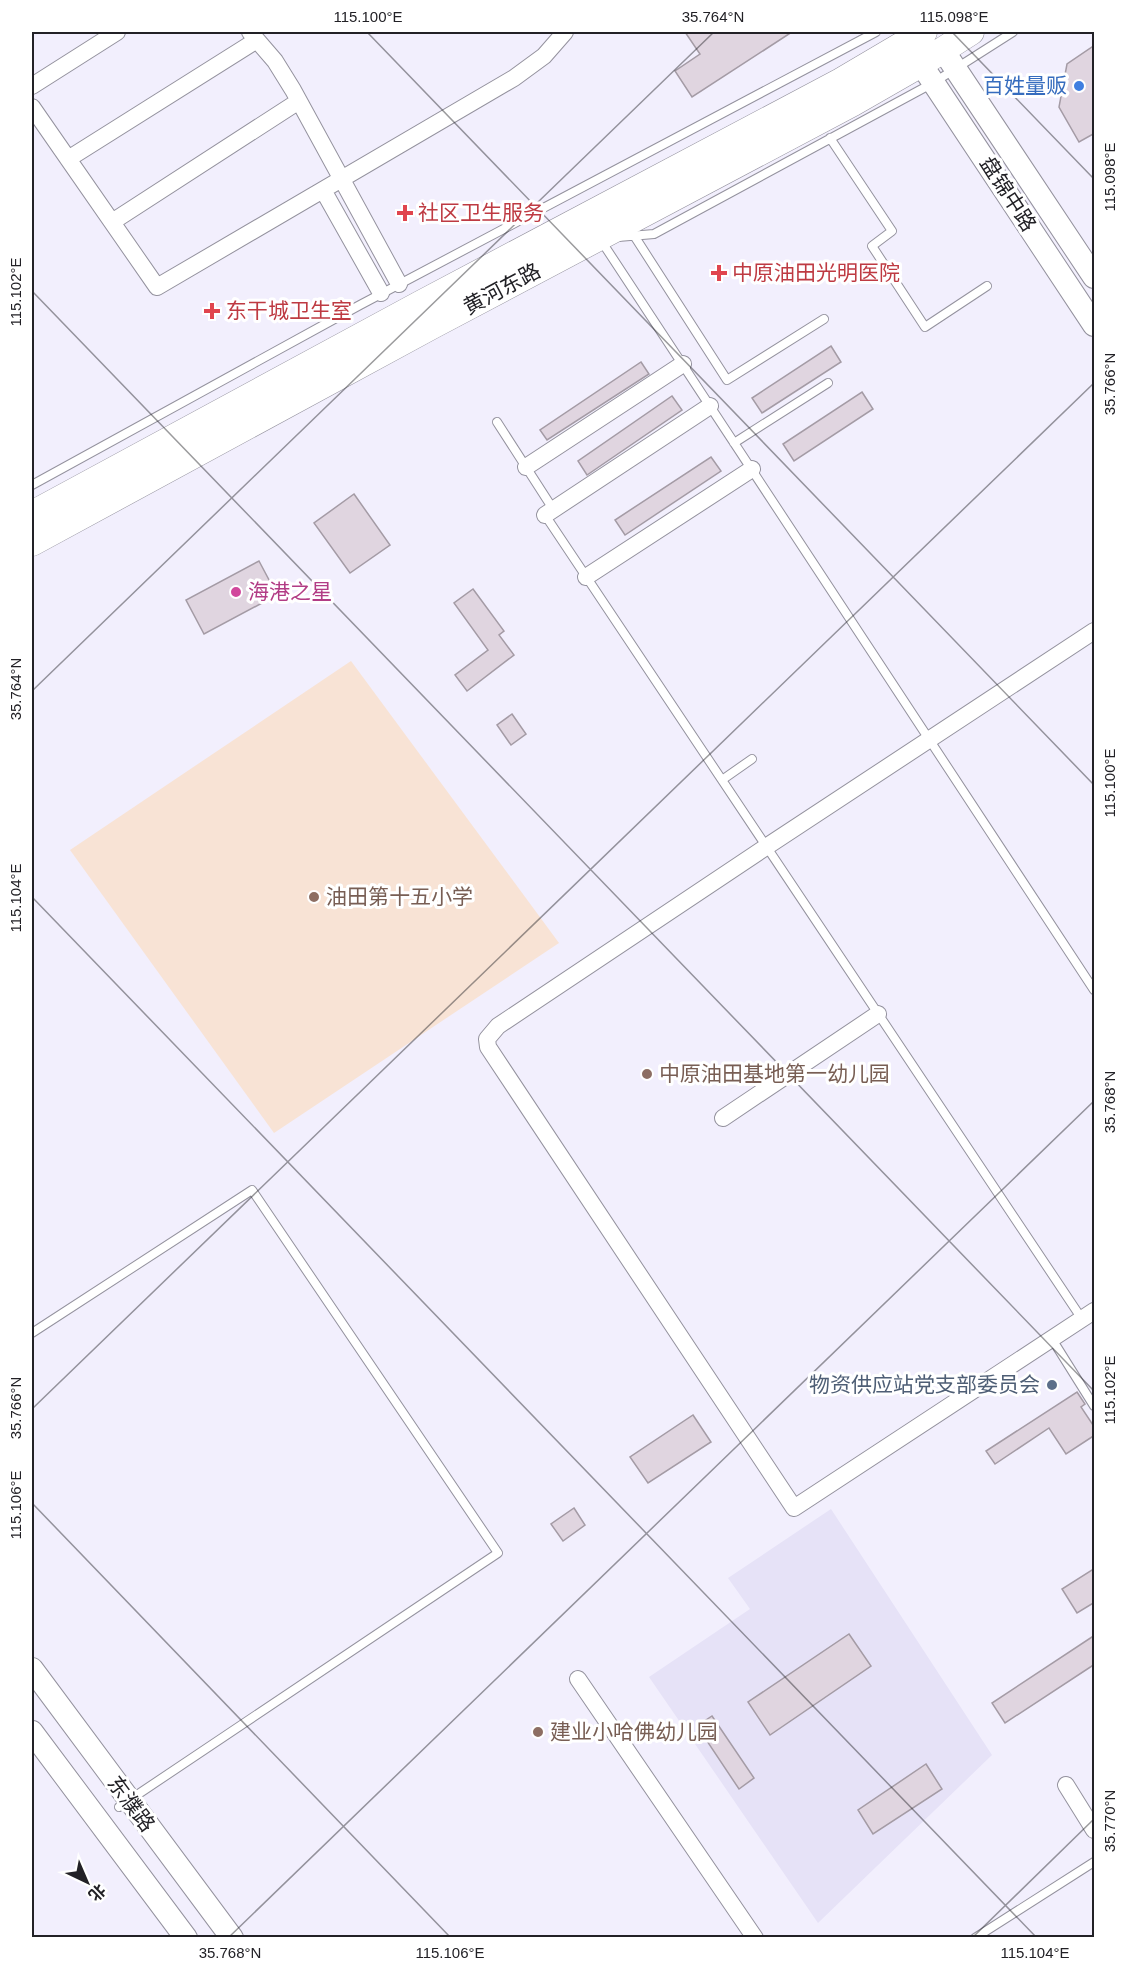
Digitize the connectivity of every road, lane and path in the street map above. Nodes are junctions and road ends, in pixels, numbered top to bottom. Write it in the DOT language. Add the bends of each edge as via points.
graph roads {
  1 [pos="117,32"];
  2 [pos="565,32"];
  3 [pos="876,32"];
  4 [pos="924,32"];
  5 [pos="971,32"];
  6 [pos="1013,32"];
  7 [pos="254,36"];
  8 [pos="949,59"];
  9 [pos="927,74"];
  10 [pos="32,86"];
  11 [pos="299,101"];
  12 [pos="32,107"];
  13 [pos="830,138"];
  14 [pos="68,159"];
  15 [pos="342,178"];
  16 [pos="323,189"];
  17 [pos="112,222"];
  18 [pos="635,237"];
  19 [pos="599,238"];
  20 [pos="1095,277"];
  21 [pos="399,284"];
  22 [pos="987,286"];
  23 [pos="381,293"];
  24 [pos="824,319"];
  25 [pos="1095,325"];
  26 [pos="682,364"];
  27 [pos="828,383"];
  28 [pos="710,406"];
  29 [pos="497,422"];
  30 [pos="734,443"];
  31 [pos="526,467"];
  32 [pos="752,470"];
  33 [pos="32,484"];
  34 [pos="549,512"];
  35 [pos="32,514"];
  36 [pos="32,543"];
  37 [pos="586,578"];
  38 [pos="1095,631"];
  39 [pos="929,739"];
  40 [pos="752,759"];
  41 [pos="722,780"];
  42 [pos="766,847"];
  43 [pos="1095,990"];
  44 [pos="878,1014"];
  45 [pos="723,1119"];
  46 [pos="1088,1315"];
  47 [pos="32,1333"];
  48 [pos="1052,1339"];
  49 [pos="1095,1406"];
  50 [pos="32,1669"];
  51 [pos="578,1679"];
  52 [pos="32,1732"];
  53 [pos="1066,1785"];
  54 [pos="124,1804"];
  55 [pos="1095,1830"];
  56 [pos="1095,1862"];
  57 [pos="186,1938"];
  58 [pos="232,1938"];
  59 [pos="755,1938"];
  60 [pos="975,1938"];
  1 -- 10 [label="street"];
  2 -- 15 [label="street" via="544,56 514,78"];
  3 -- 21 [label="lane"];
  4 -- 35 [label="main road, 黄河东路" via="841,81"];
  5 -- 8 [label="main road, 黄河东路"];
  6 -- 8 [label="lane"];
  7 -- 11 [label="street" via="275,61"];
  7 -- 14 [label="street"];
  8 -- 9 [label="main road, 黄河东路"];
  8 -- 20 [label="main road, 盘锦中路"];
  9 -- 13 [label="lane"];
  9 -- 19 [label="main road, 黄河东路" via="854,103"];
  9 -- 25 [label="main road, 盘锦中路"];
  11 -- 15 [label="street"];
  11 -- 17 [label="street"];
  12 -- 14 [label="street"];
  13 -- 18 [label="lane" via="654,234"];
  13 -- 22 [label="lane" via="892,231 872,246 925,327"];
  14 -- 17 [label="street"];
  15 -- 16 [label="street"];
  15 -- 21 [label="street"];
  16 -- 17 [label="street" via="157,287"];
  16 -- 23 [label="street"];
  18 -- 19 [label="lane"];
  18 -- 24 [label="lane" via="728,380"];
  19 -- 26 [label="lane"];
  19 -- 36 [label="main road, 黄河东路"];
  21 -- 23 [label="lane"];
  23 -- 33 [label="lane"];
  26 -- 28 [label="lane"];
  26 -- 31 [label="street"];
  27 -- 30 [label="lane"];
  28 -- 30 [label="lane"];
  28 -- 34 [label="street"];
  29 -- 31 [label="lane"];
  30 -- 32 [label="lane"];
  31 -- 34 [label="lane"];
  32 -- 37 [label="street"];
  32 -- 39 [label="lane"];
  34 -- 37 [label="lane"];
  37 -- 41 [label="lane"];
  38 -- 39 [label="street"];
  39 -- 42 [label="street"];
  39 -- 43 [label="lane"];
  40 -- 41 [label="lane"];
  41 -- 42 [label="lane"];
  42 -- 44 [label="lane"];
  42 -- 48 [label="street" via="498,1026 487,1039 488,1047 794,1508"];
  44 -- 45 [label="street"];
  44 -- 46 [label="lane"];
  46 -- 48 [label="street"];
  47 -- 54 [label="lane" via="252,1190 498,1553"];
  48 -- 49 [label="lane"];
  50 -- 54 [label="main road, 东濮路"];
  51 -- 59 [label="street"];
  52 -- 57 [label="main road, 东濮路"];
  53 -- 55 [label="street"];
  54 -- 58 [label="main road, 东濮路"];
  56 -- 60 [label="lane"];
}
